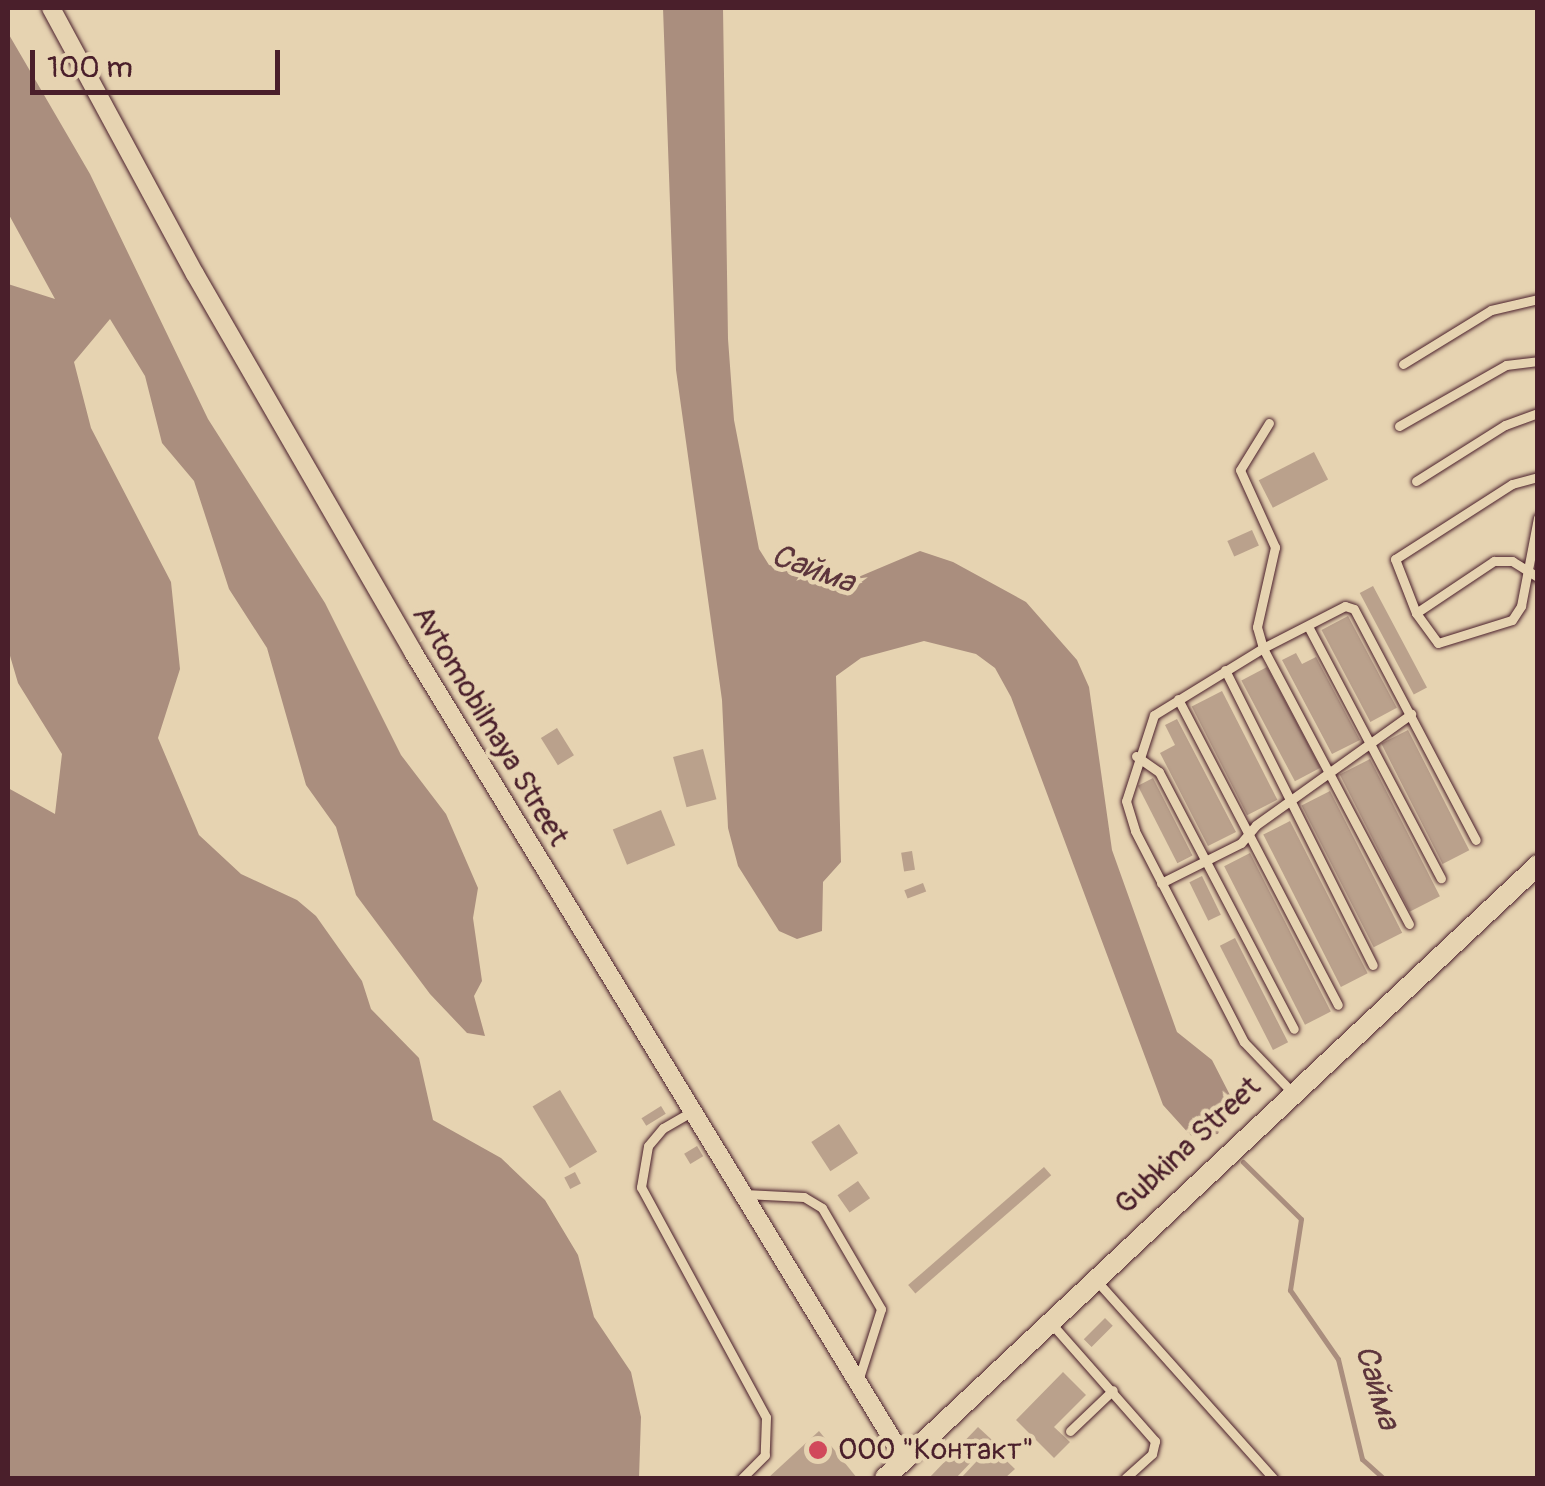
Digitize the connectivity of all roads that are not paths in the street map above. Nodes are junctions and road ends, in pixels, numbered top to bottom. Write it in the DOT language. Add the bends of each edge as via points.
graph roads {
  1 [pos="50,8"];
  2 [pos="1538,300"];
  3 [pos="1538,361"];
  4 [pos="1403,364"];
  5 [pos="1538,413"];
  6 [pos="1269,423"];
  7 [pos="1399,426"];
  8 [pos="1538,477"];
  9 [pos="1416,481"];
  10 [pos="1538,518"];
  11 [pos="1527,571"];
  12 [pos="1538,577"];
  13 [pos="1416,612"];
  14 [pos="1310,628"];
  15 [pos="1263,648"];
  16 [pos="1224,670"];
  17 [pos="1178,700"];
  18 [pos="1411,714"];
  19 [pos="1369,742"];
  20 [pos="1136,756"];
  21 [pos="1330,772"];
  22 [pos="1290,801"];
  23 [pos="1248,834"];
  24 [pos="1476,840"];
  25 [pos="1206,861"];
  26 [pos="1538,865"];
  27 [pos="1442,878"];
  28 [pos="1161,883"];
  29 [pos="1409,924"];
  30 [pos="1373,965"];
  31 [pos="1338,1005"];
  32 [pos="1294,1029"];
  33 [pos="1292,1091"];
  34 [pos="691,1112"];
  35 [pos="742,1194"];
  36 [pos="1093,1276"];
  37 [pos="1048,1320"];
  38 [pos="857,1382"];
  39 [pos="1113,1390"];
  40 [pos="1070,1432"];
  41 [pos="905,1460"];
  42 [pos="742,1478"];
  43 [pos="885,1478"];
  44 [pos="1125,1478"];
  45 [pos="1273,1478"];
  1 -- 34 [label="street, Avtomobilnaya Street" via="403,635"];
  2 -- 4 [label="lane" via="1491,310"];
  3 -- 7 [label="lane" via="1506,365"];
  5 -- 9 [label="lane" via="1505,424"];
  6 -- 15 [label="lane" via="1240,470 1275,546 1257,628"];
  8 -- 13 [label="lane" via="1512,484 1395,559"];
  10 -- 11 [label="lane"];
  11 -- 12 [label="lane"];
  11 -- 13 [label="lane" via="1512,561 1494,561"];
  11 -- 13 [label="lane" via="1517,614 1494,629 1438,643"];
  14 -- 15 [label="lane"];
  14 -- 18 [label="lane" via="1345,606 1354,609"];
  14 -- 19 [label="lane"];
  15 -- 16 [label="lane"];
  15 -- 21 [label="lane"];
  16 -- 17 [label="lane"];
  16 -- 22 [label="lane"];
  17 -- 20 [label="lane" via="1147,722"];
  17 -- 23 [label="lane"];
  18 -- 19 [label="lane"];
  18 -- 24 [label="lane"];
  19 -- 21 [label="lane"];
  19 -- 27 [label="lane"];
  20 -- 25 [label="lane" via="1159,772"];
  20 -- 28 [label="lane" via="1126,802"];
  21 -- 22 [label="lane"];
  21 -- 29 [label="lane"];
  22 -- 23 [label="lane"];
  22 -- 30 [label="lane"];
  23 -- 25 [label="lane"];
  23 -- 31 [label="lane"];
  25 -- 28 [label="lane"];
  25 -- 32 [label="lane"];
  26 -- 33 [label="street, Gubkina Street"];
  28 -- 33 [label="lane" via="1244,1042"];
  33 -- 36 [label="street, Gubkina Street"];
  34 -- 35 [label="street, Avtomobilnaya Street"];
  34 -- 42 [label="lane" via="648,1146 641,1186 766,1417 765,1455"];
  35 -- 38 [label="street, Avtomobilnaya Street"];
  35 -- 38 [label="lane" via="804,1197 822,1208 881,1309"];
  36 -- 37 [label="street, Gubkina Street"];
  36 -- 45 [label="lane"];
  37 -- 39 [label="lane"];
  37 -- 41 [label="street, Gubkina Street"];
  38 -- 41 [label="street, Avtomobilnaya Street"];
  39 -- 40 [label="lane"];
  39 -- 44 [label="lane" via="1155,1441 1152,1454"];
  41 -- 43 [label="street, Gubkina Street"];
}
